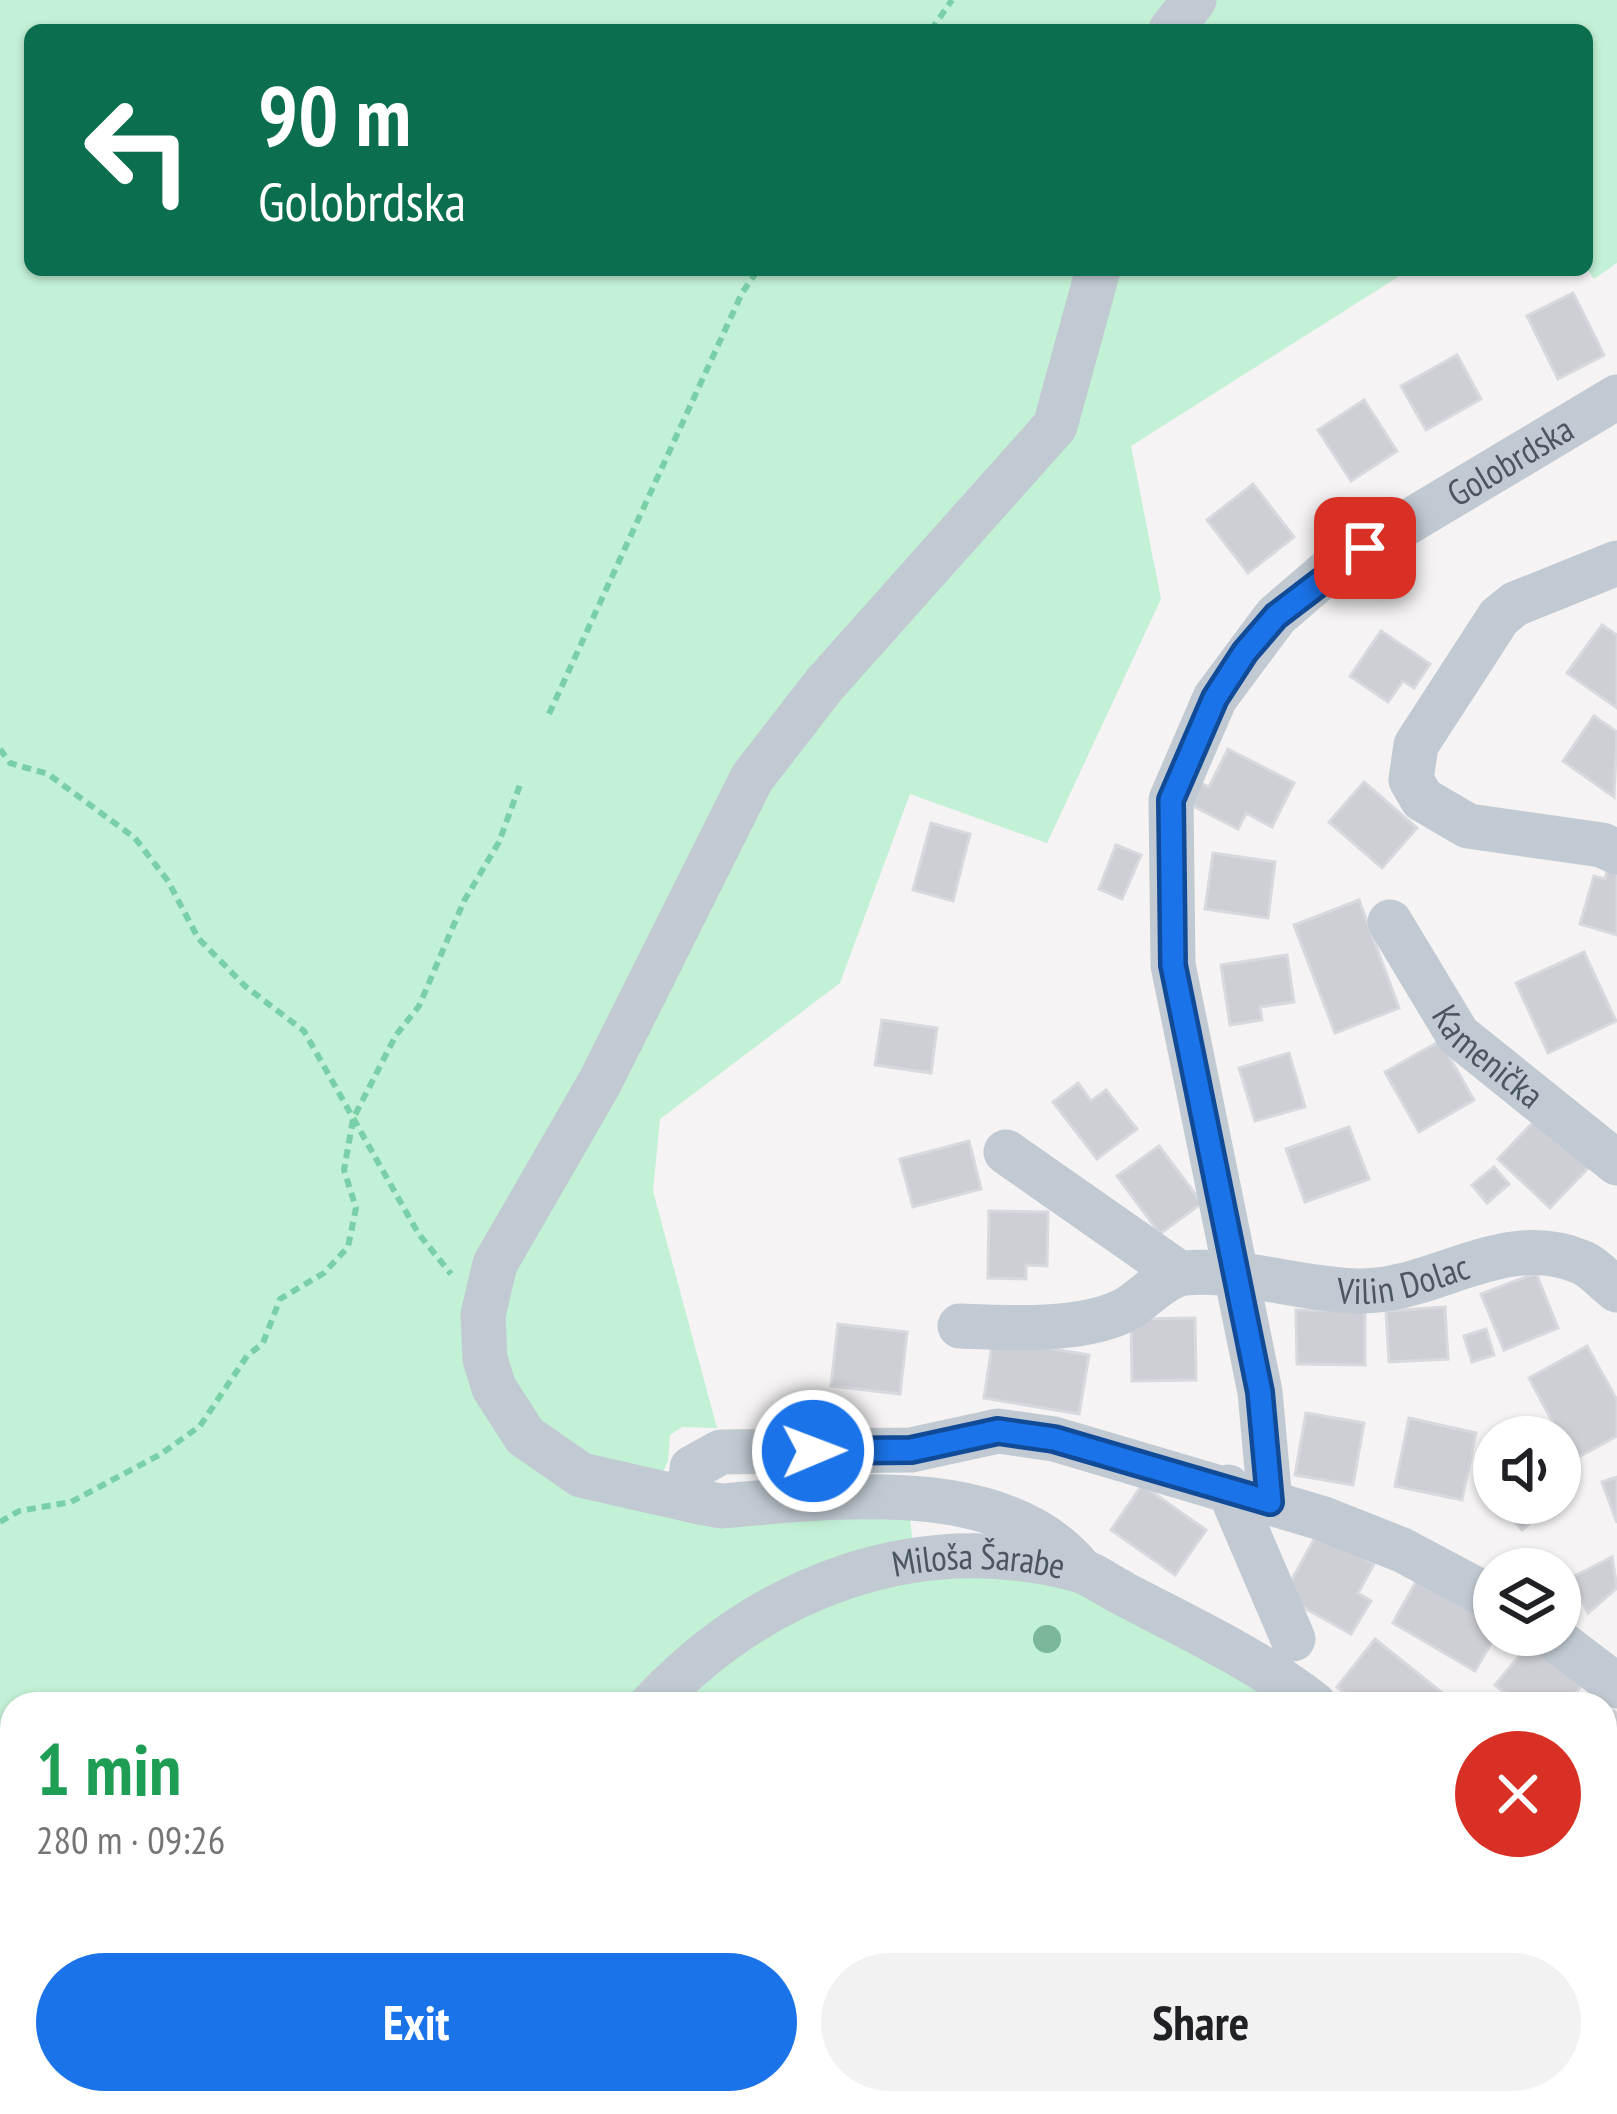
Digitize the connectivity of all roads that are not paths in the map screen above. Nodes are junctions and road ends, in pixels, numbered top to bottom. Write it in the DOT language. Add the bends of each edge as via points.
graph roads {
  1 [pos="1194,0"];
  2 [pos="1176,24"];
  3 [pos="1096,276"];
  4 [pos="1617,397"];
  5 [pos="1617,563"];
  6 [pos="1617,852"];
  7 [pos="1390,922"];
  8 [pos="1006,1152"];
  9 [pos="1617,1163"];
  10 [pos="1179,1273"];
  11 [pos="1233,1274"];
  12 [pos="1617,1290"];
  13 [pos="960,1326"];
  14 [pos="1250,1495"];
  15 [pos="700,1502"];
  16 [pos="1081,1570"];
  17 [pos="1473,1588"];
  18 [pos="1293,1639"];
  19 [pos="1578,1656"];
  20 [pos="1617,1686"];
  21 [pos="663,1692"];
  22 [pos="1295,1692"];
  1 -- 2 [label="street"];
  3 -- 15 [label="street" via="1054,426 752,778 600,1082 495,1264 483,1315 485,1359 524,1436 581,1474"];
  4 -- 11 [label="street, Golobrdska" via="1333,567 1245,652 1191,751 1171,800 1173,965"];
  5 -- 6 [label="street" via="1499,617 1410,764 1422,799 1468,826"];
  7 -- 9 [label="street, Kamenička" via="1457,1035"];
  8 -- 10 [label="street"];
  10 -- 11 [label="street, Vilin Dolac"];
  10 -- 13 [label="street" via="1120,1312 1030,1329"];
  11 -- 12 [label="street, Vilin Dolac" via="1361,1291 1526,1253 1582,1262"];
  11 -- 14 [label="street, Golobrdska" via="1260,1392"];
  14 -- 15 [label="street" via="1054,1439 998,1431 911,1450 721,1452 692,1468 690,1486"];
  14 -- 17 [label="street" via="1402,1550"];
  14 -- 18 [label="street, Golobrdska"];
  15 -- 16 [label="street" via="872,1496 986,1509 1060,1543"];
  16 -- 21 [label="street, Miloša Šarabe" via="979,1556 838,1578 750,1618"];
  16 -- 22 [label="street, Miloša Šarabe"];
  19 -- 20 [label="street"];
}
